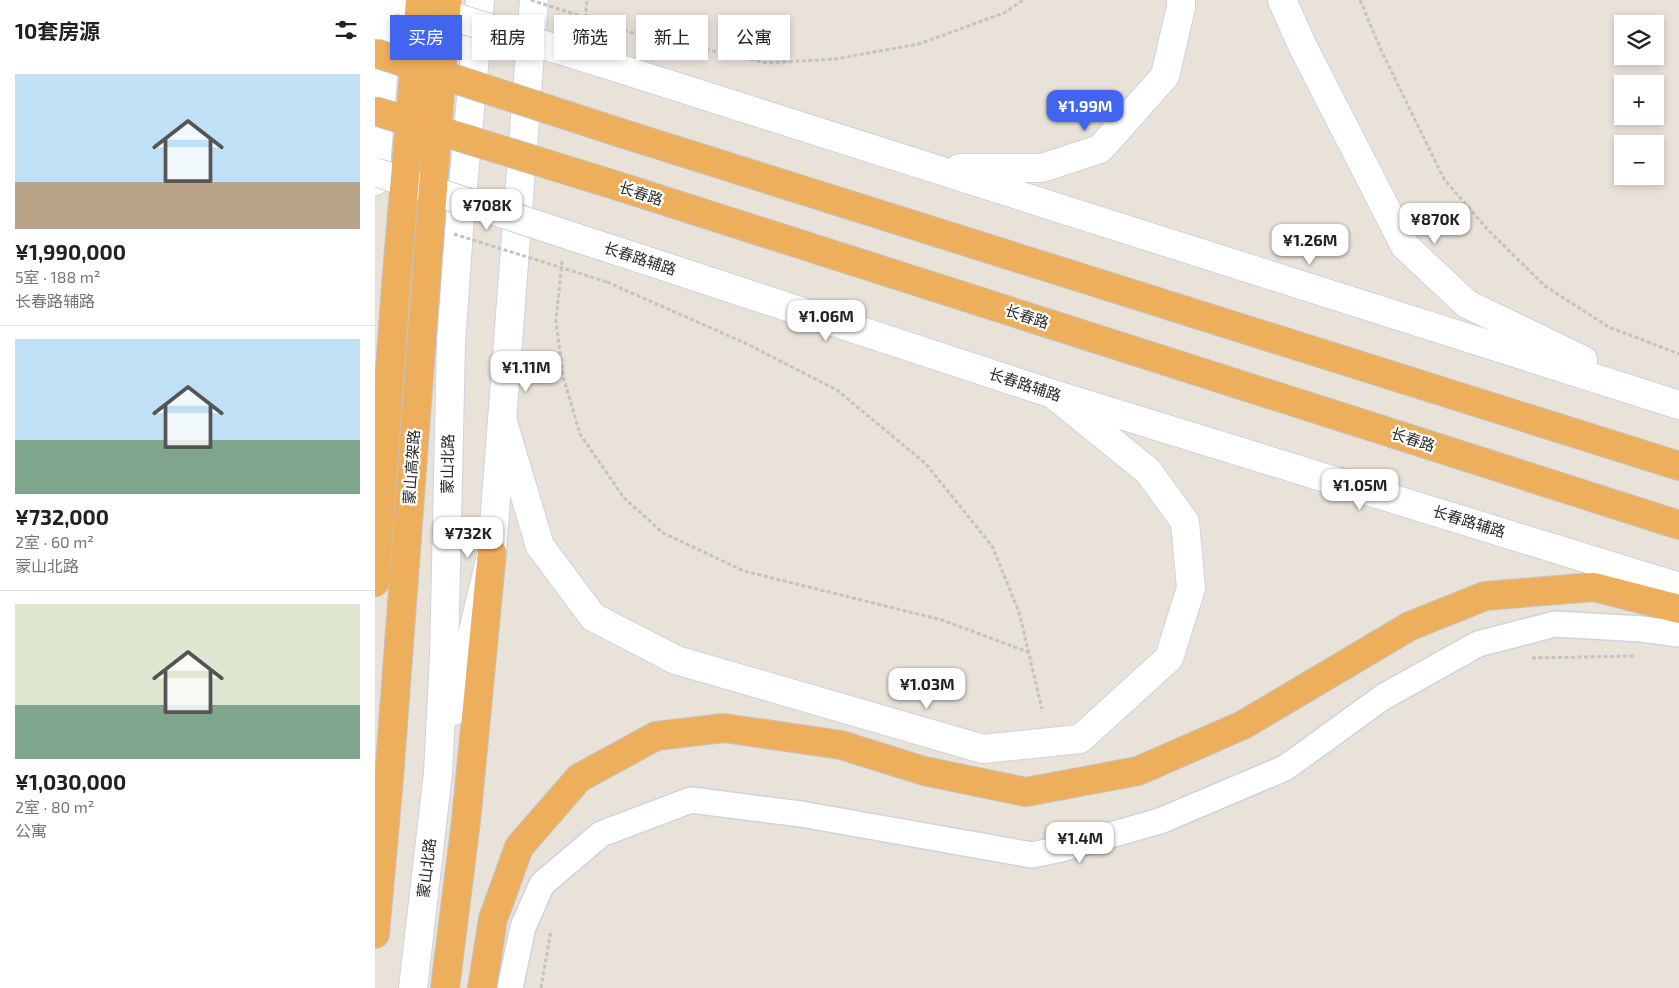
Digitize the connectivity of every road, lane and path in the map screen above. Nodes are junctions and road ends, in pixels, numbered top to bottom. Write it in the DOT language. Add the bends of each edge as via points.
graph roads {
  1 [pos="389,0"];
  2 [pos="400,0"];
  3 [pos="420,0"];
  4 [pos="447,0"];
  5 [pos="480,0"];
  6 [pos="533,0"];
  7 [pos="587,0"];
  8 [pos="1023,0"];
  9 [pos="1181,0"];
  10 [pos="1282,0"];
  11 [pos="1360,0"];
  12 [pos="586,15"];
  13 [pos="375,53"];
  14 [pos="375,111"];
  15 [pos="933,168"];
  16 [pos="375,172"];
  17 [pos="375,181"];
  18 [pos="449,232"];
  19 [pos="563,253"];
  20 [pos="1679,354"];
  21 [pos="1053,394"];
  22 [pos="1677,404"];
  23 [pos="503,419"];
  24 [pos="1679,466"];
  25 [pos="1679,524"];
  26 [pos="492,552"];
  27 [pos="375,583"];
  28 [pos="1679,587"];
  29 [pos="1679,608"];
  30 [pos="1679,634"];
  31 [pos="1028,652"];
  32 [pos="1042,708"];
  33 [pos="438,773"];
  34 [pos="375,934"];
  35 [pos="413,988"];
  36 [pos="445,988"];
  37 [pos="482,988"];
  38 [pos="511,988"];
  1 -- 17 [label="main road"];
  2 -- 15 [label="main road, bridge"];
  3 -- 27 [label="highway, 蒙山高架路, bridge"];
  4 -- 34 [label="highway, 蒙山高架路, bridge"];
  5 -- 33 [label="main road, 蒙山北路" via="451,343"];
  6 -- 8 [label="path, bridge" via="636,34 767,63 835,59 919,44 1004,13"];
  6 -- 23 [label="main road"];
  7 -- 12 [label="path"];
  9 -- 15 [label="main road" via="1165,76 1100,149 1042,168"];
  10 -- 22 [label="main road" via="1405,246 1467,304"];
  11 -- 20 [label="path" via="1444,179 1489,231 1545,286 1609,327"];
  13 -- 24 [label="highway, bridge"];
  14 -- 25 [label="highway, 长春路, bridge"];
  15 -- 22 [label="main road"];
  16 -- 21 [label="main road, 长春路辅路, bridge"];
  18 -- 31 [label="path, bridge" via="607,282 745,343 837,390 926,464 992,546 1019,612"];
  19 -- 31 [label="path" via="556,321 563,376 580,434 624,498 663,533 744,571 941,620"];
  21 -- 23 [label="main road" via="1148,471 1185,522 1191,588 1169,658 1080,739 983,749 676,660 593,617 541,546"];
  21 -- 28 [label="main road, 长春路辅路"];
  23 -- 26 [label="main road"];
  26 -- 33 [label="main road"];
  26 -- 36 [label="highway" via="467,821"];
  29 -- 37 [label="highway" via="1594,587 1485,596 1410,626 1243,726 1147,768 1026,792 923,771 841,745 724,728 656,736 579,778 519,847 493,919"];
  30 -- 38 [label="street" via="1642,628 1555,624 1478,644 1383,697 1285,768 1160,822 1032,855 801,814 691,800 601,834 542,884 523,927"];
  31 -- 32 [label="path"];
  33 -- 35 [label="main road, 蒙山北路"];
}
